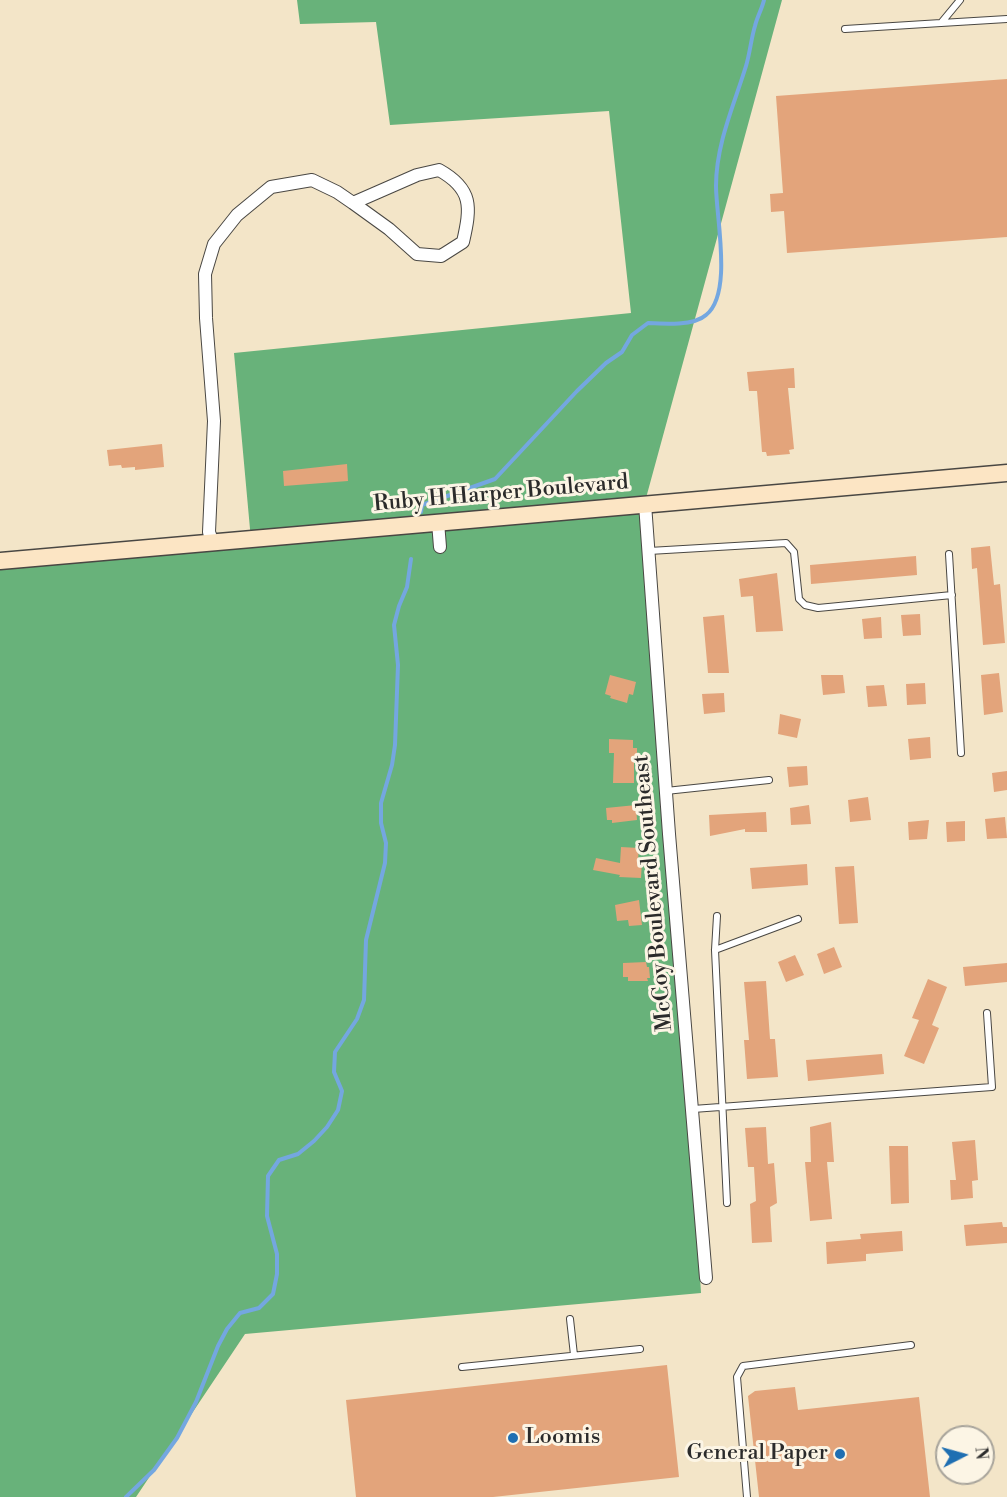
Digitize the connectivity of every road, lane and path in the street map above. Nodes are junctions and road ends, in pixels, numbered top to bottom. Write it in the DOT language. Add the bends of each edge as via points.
graph roads {
  1 [pos="960,0"];
  2 [pos="1007,19"];
  3 [pos="941,23"];
  4 [pos="844,29"];
  5 [pos="353,203"];
  6 [pos="1007,472"];
  7 [pos="645,504"];
  8 [pos="438,522"];
  9 [pos="212,541"];
  10 [pos="440,547"];
  11 [pos="648,551"];
  12 [pos="949,554"];
  13 [pos="0,561"];
  14 [pos="952,595"];
  15 [pos="961,753"];
  16 [pos="769,780"];
  17 [pos="666,791"];
  18 [pos="717,916"];
  19 [pos="798,919"];
  20 [pos="715,950"];
  21 [pos="987,1012"];
  22 [pos="722,1106"];
  23 [pos="693,1109"];
  24 [pos="727,1203"];
  25 [pos="706,1278"];
  26 [pos="570,1319"];
  27 [pos="911,1345"];
  28 [pos="640,1348"];
  29 [pos="574,1355"];
  30 [pos="462,1367"];
  31 [pos="747,1497"];
  1 -- 3 [label="lane"];
  2 -- 3 [label="lane"];
  3 -- 4 [label="lane"];
  5 -- 5 [label="street" via="417,254 441,256 463,242 468,219 466,196 455,178 439,170 417,175"];
  5 -- 9 [label="street" via="312,180 271,187 237,215 214,244 205,274 214,421 209,532"];
  6 -- 7 [label="street, Ruby H Harper Boulevard"];
  7 -- 8 [label="street, Ruby H Harper Boulevard"];
  7 -- 11 [label="street, McCoy Boulevard Southeast"];
  8 -- 9 [label="street, Ruby H Harper Boulevard"];
  8 -- 10 [label="street"];
  9 -- 13 [label="street, Ruby H Harper Boulevard"];
  11 -- 14 [label="lane" via="786,543 794,552 799,599 818,608"];
  11 -- 17 [label="street, McCoy Boulevard Southeast"];
  12 -- 14 [label="lane"];
  14 -- 15 [label="lane"];
  16 -- 17 [label="lane"];
  17 -- 23 [label="street, McCoy Boulevard Southeast"];
  18 -- 20 [label="lane"];
  19 -- 20 [label="lane"];
  20 -- 22 [label="lane"];
  21 -- 22 [label="lane" via="992,1086"];
  22 -- 23 [label="lane"];
  22 -- 24 [label="lane"];
  23 -- 25 [label="street, McCoy Boulevard Southeast"];
  26 -- 29 [label="lane"];
  27 -- 31 [label="lane" via="743,1366 736,1377"];
  28 -- 29 [label="lane"];
  29 -- 30 [label="lane"];
}
